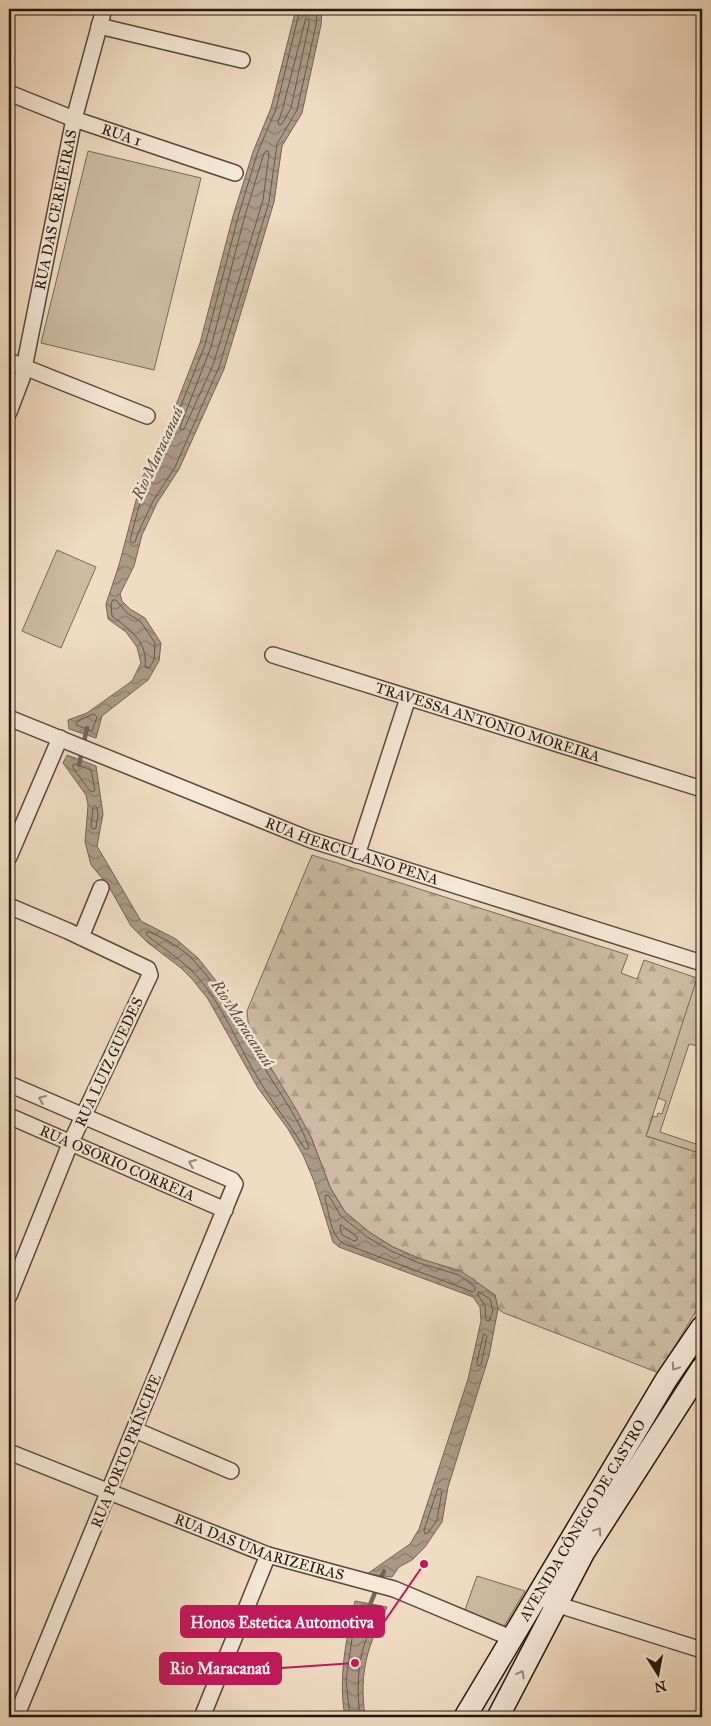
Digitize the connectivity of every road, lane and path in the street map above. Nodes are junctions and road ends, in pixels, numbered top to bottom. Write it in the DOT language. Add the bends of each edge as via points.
graph roads {
  1 [pos="104,9"];
  2 [pos="99,26"];
  3 [pos="242,60"];
  4 [pos="9,94"];
  5 [pos="74,119"];
  6 [pos="235,173"];
  7 [pos="9,360"];
  8 [pos="24,366"];
  9 [pos="9,412"];
  10 [pos="147,416"];
  11 [pos="273,655"];
  12 [pos="408,698"];
  13 [pos="9,718"];
  14 [pos="64,740"];
  15 [pos="702,790"];
  16 [pos="357,855"];
  17 [pos="9,857"];
  18 [pos="100,888"];
  19 [pos="9,906"];
  20 [pos="81,937"];
  21 [pos="702,963"];
  22 [pos="9,1084"];
  23 [pos="9,1116"];
  24 [pos="84,1116"];
  25 [pos="70,1144"];
  26 [pos="235,1184"];
  27 [pos="225,1210"];
  28 [pos="9,1296"];
  29 [pos="702,1327"];
  30 [pos="699,1380"];
  31 [pos="135,1430"];
  32 [pos="9,1452"];
  33 [pos="231,1471"];
  34 [pos="110,1492"];
  35 [pos="268,1555"];
  36 [pos="537,1597"];
  37 [pos="556,1606"];
  38 [pos="511,1638"];
  39 [pos="702,1650"];
  40 [pos="16,1717"];
  41 [pos="202,1717"];
  42 [pos="465,1717"];
  43 [pos="498,1717"];
  1 -- 2 [label="street, RUA DAS CEREJEIRAS"];
  2 -- 3 [label="street"];
  2 -- 5 [label="street, RUA DAS CEREJEIRAS"];
  4 -- 5 [label="street, RUA 1"];
  5 -- 6 [label="street, RUA 1"];
  5 -- 8 [label="street, RUA DAS CEREJEIRAS"];
  7 -- 8 [label="street"];
  8 -- 9 [label="street, RUA DAS CEREJEIRAS"];
  8 -- 10 [label="street"];
  11 -- 12 [label="street, TRAVESSA ANTONIO MOREIRA"];
  12 -- 15 [label="street, TRAVESSA ANTONIO MOREIRA"];
  12 -- 16 [label="street"];
  13 -- 14 [label="street, RUA HERCULANO PENA"];
  14 -- 16 [label="street, RUA HERCULANO PENA" via="311,840"];
  14 -- 17 [label="street"];
  16 -- 21 [label="street, RUA HERCULANO PENA"];
  18 -- 20 [label="street"];
  19 -- 20 [label="street, RUA LUIZ GUEDES"];
  20 -- 24 [label="street, RUA LUIZ GUEDES" via="148,970 150,975"];
  24 -- 22 [label="street, RUA OSÓRIO CORREIA, one-way"];
  23 -- 25 [label="street, RUA OSÓRIO CORREIA"];
  24 -- 25 [label="street, RUA LUIZ GUEDES"];
  26 -- 24 [label="street, RUA OSÓRIO CORREIA, one-way"];
  25 -- 27 [label="street, RUA OSÓRIO CORREIA"];
  25 -- 28 [label="street, RUA LUIZ GUEDES"];
  26 -- 27 [label="street, RUA PORTO PRÍNCIPE"];
  27 -- 31 [label="street, RUA PORTO PRÍNCIPE"];
  29 -- 36 [label="main road, AVENIDA CÔNEGO DE CASTRO, one-way" via="666,1380"];
  37 -- 30 [label="main road, AVENIDA CÔNEGO DE CASTRO, one-way" via="584,1552"];
  31 -- 33 [label="street"];
  31 -- 34 [label="street, RUA PORTO PRÍNCIPE"];
  32 -- 34 [label="street, RUA DAS UMARIZEIRAS"];
  34 -- 35 [label="street, RUA DAS UMARIZEIRAS"];
  34 -- 40 [label="street, RUA PORTO PRÍNCIPE"];
  35 -- 38 [label="street, RUA DAS UMARIZEIRAS" via="394,1589"];
  35 -- 41 [label="street"];
  36 -- 37 [label="street"];
  36 -- 38 [label="main road, AVENIDA CÔNEGO DE CASTRO"];
  37 -- 39 [label="street"];
  43 -- 37 [label="main road, AVENIDA CÔNEGO DE CASTRO, one-way"];
  38 -- 42 [label="main road, AVENIDA CÔNEGO DE CASTRO"];
}
